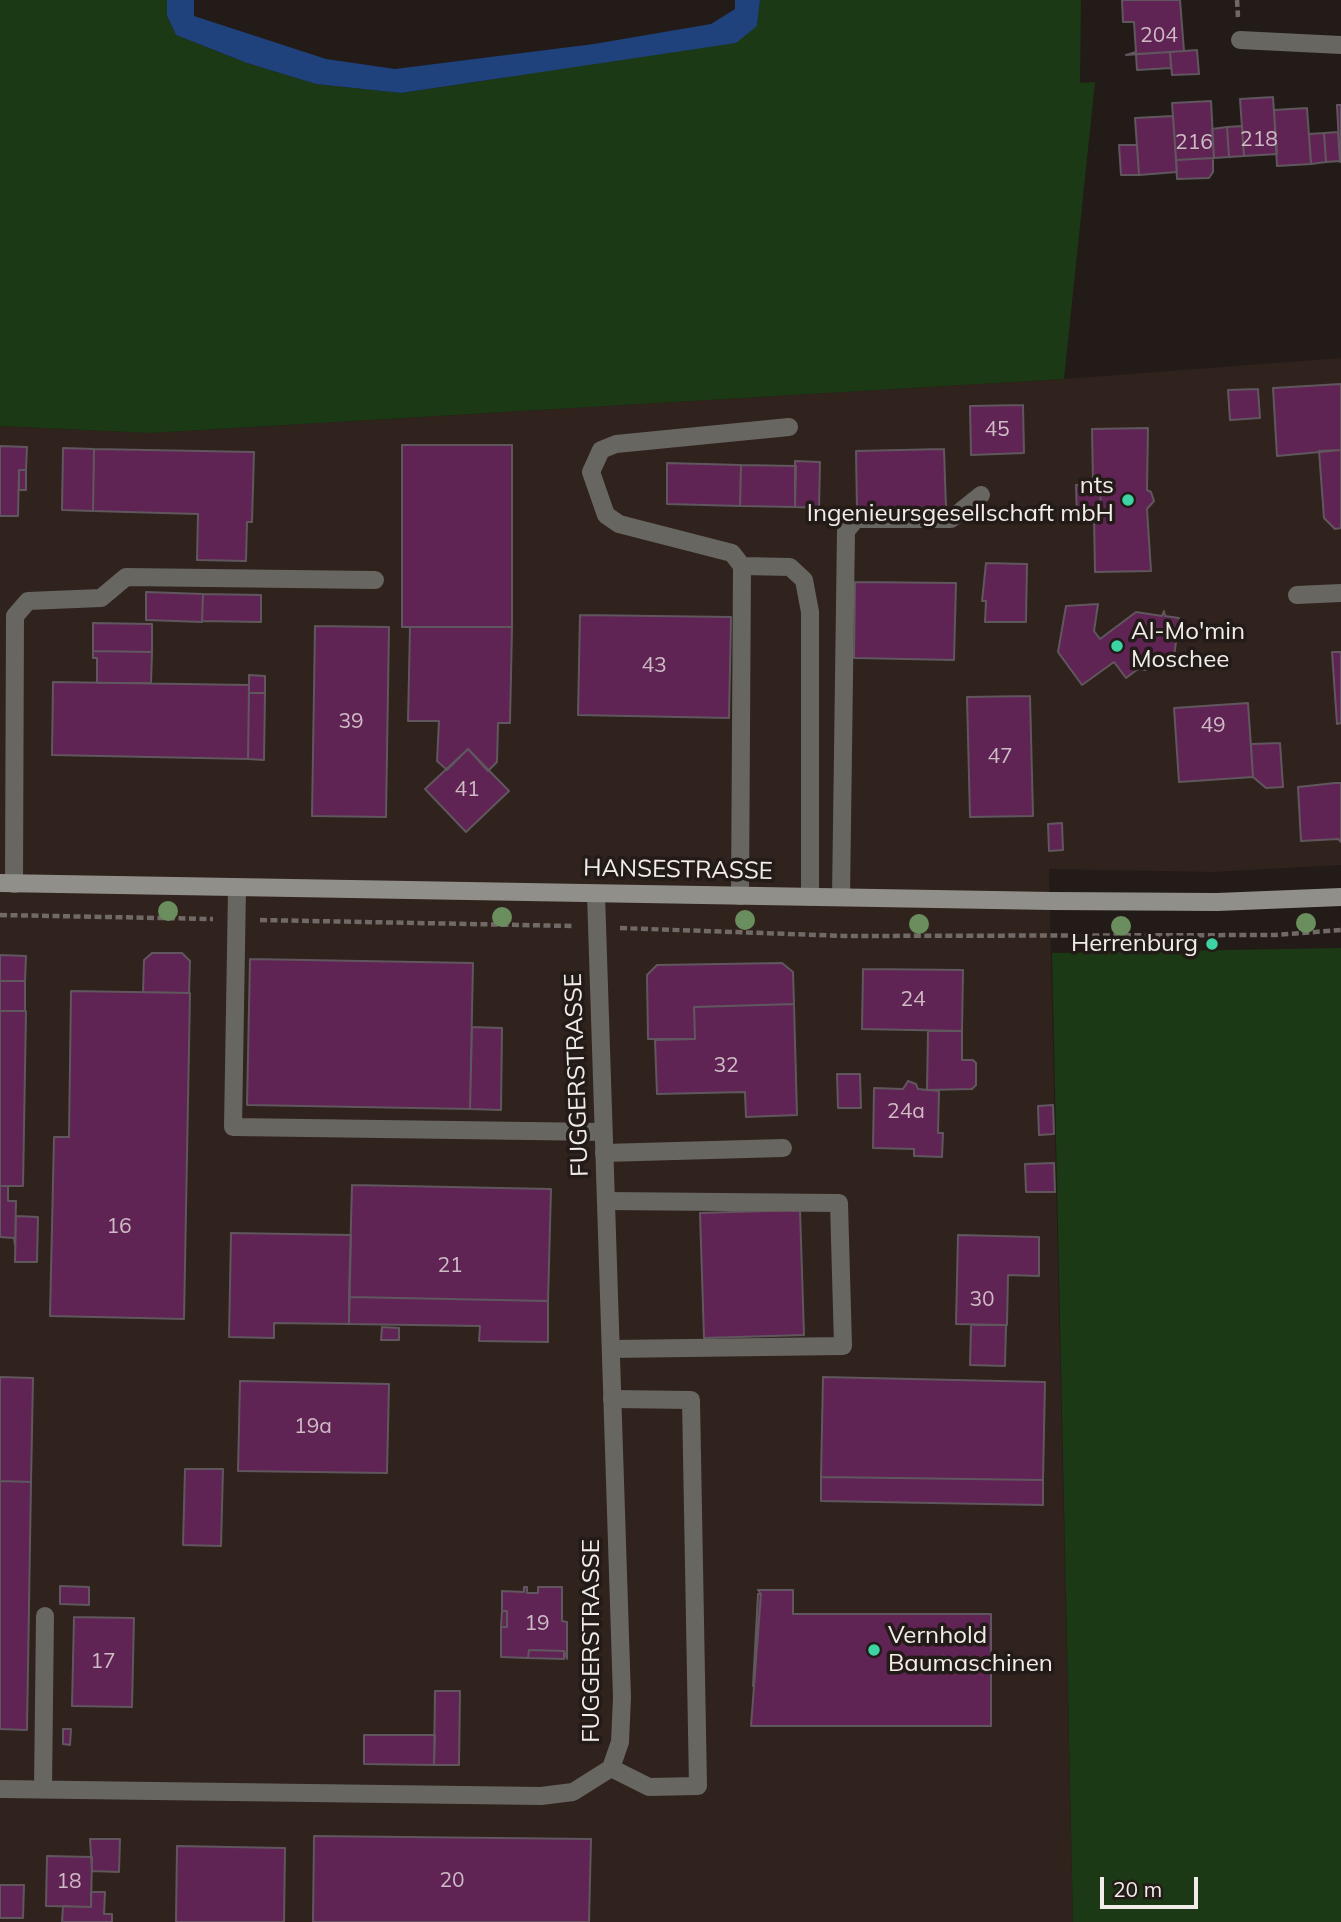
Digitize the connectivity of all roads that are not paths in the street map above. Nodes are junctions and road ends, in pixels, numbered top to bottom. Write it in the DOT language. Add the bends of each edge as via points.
graph roads {
  1 [pos="1240,40"];
  2 [pos="1341,46"];
  3 [pos="789,427"];
  4 [pos="981,495"];
  5 [pos="742,566"];
  6 [pos="374,580"];
  7 [pos="1341,593"];
  8 [pos="1297,595"];
  9 [pos="7,883"];
  10 [pos="237,889"];
  11 [pos="596,894"];
  12 [pos="740,896"];
  13 [pos="810,897"];
  14 [pos="841,897"];
  15 [pos="1341,897"];
  16 [pos="603,1132"];
  17 [pos="783,1148"];
  18 [pos="604,1153"];
  19 [pos="606,1201"];
  20 [pos="611,1349"];
  21 [pos="612,1399"];
  22 [pos="45,1616"];
  23 [pos="611,1768"];
  24 [pos="0,1789"];
  25 [pos="43,1790"];
  1 -- 2 [label="street"];
  3 -- 5 [label="street" via="616,444 601,450 594,460 590,472 606,515 619,524 732,553"];
  4 -- 14 [label="street" via="951,519 856,519 846,531"];
  5 -- 12 [label="street"];
  5 -- 13 [label="street" via="790,567 804,579 810,612"];
  6 -- 9 [label="street, HANSESTRASSE" via="126,577 101,598 28,601 15,616"];
  7 -- 8 [label="street"];
  9 -- 10 [label="main road, HANSESTRASSE"];
  10 -- 11 [label="main road, HANSESTRASSE"];
  10 -- 16 [label="street" via="233,1128"];
  11 -- 12 [label="main road, HANSESTRASSE"];
  11 -- 16 [label="street, FUGGERSTRASSE"];
  12 -- 13 [label="main road, HANSESTRASSE"];
  13 -- 14 [label="main road, HANSESTRASSE"];
  14 -- 15 [label="main road, HANSESTRASSE" via="1217,902"];
  16 -- 18 [label="street, FUGGERSTRASSE"];
  17 -- 18 [label="street"];
  18 -- 19 [label="street, FUGGERSTRASSE"];
  19 -- 20 [label="street, FUGGERSTRASSE"];
  19 -- 20 [label="street" via="839,1203 843,1346"];
  20 -- 21 [label="street, FUGGERSTRASSE"];
  21 -- 23 [label="street, FUGGERSTRASSE" via="622,1697 620,1742"];
  21 -- 23 [label="street" via="691,1400 698,1786 649,1787"];
  22 -- 25 [label="street"];
  23 -- 25 [label="street, FUGGERSTRASSE" via="573,1792 541,1796"];
  24 -- 25 [label="street, FUGGERSTRASSE"];
}
